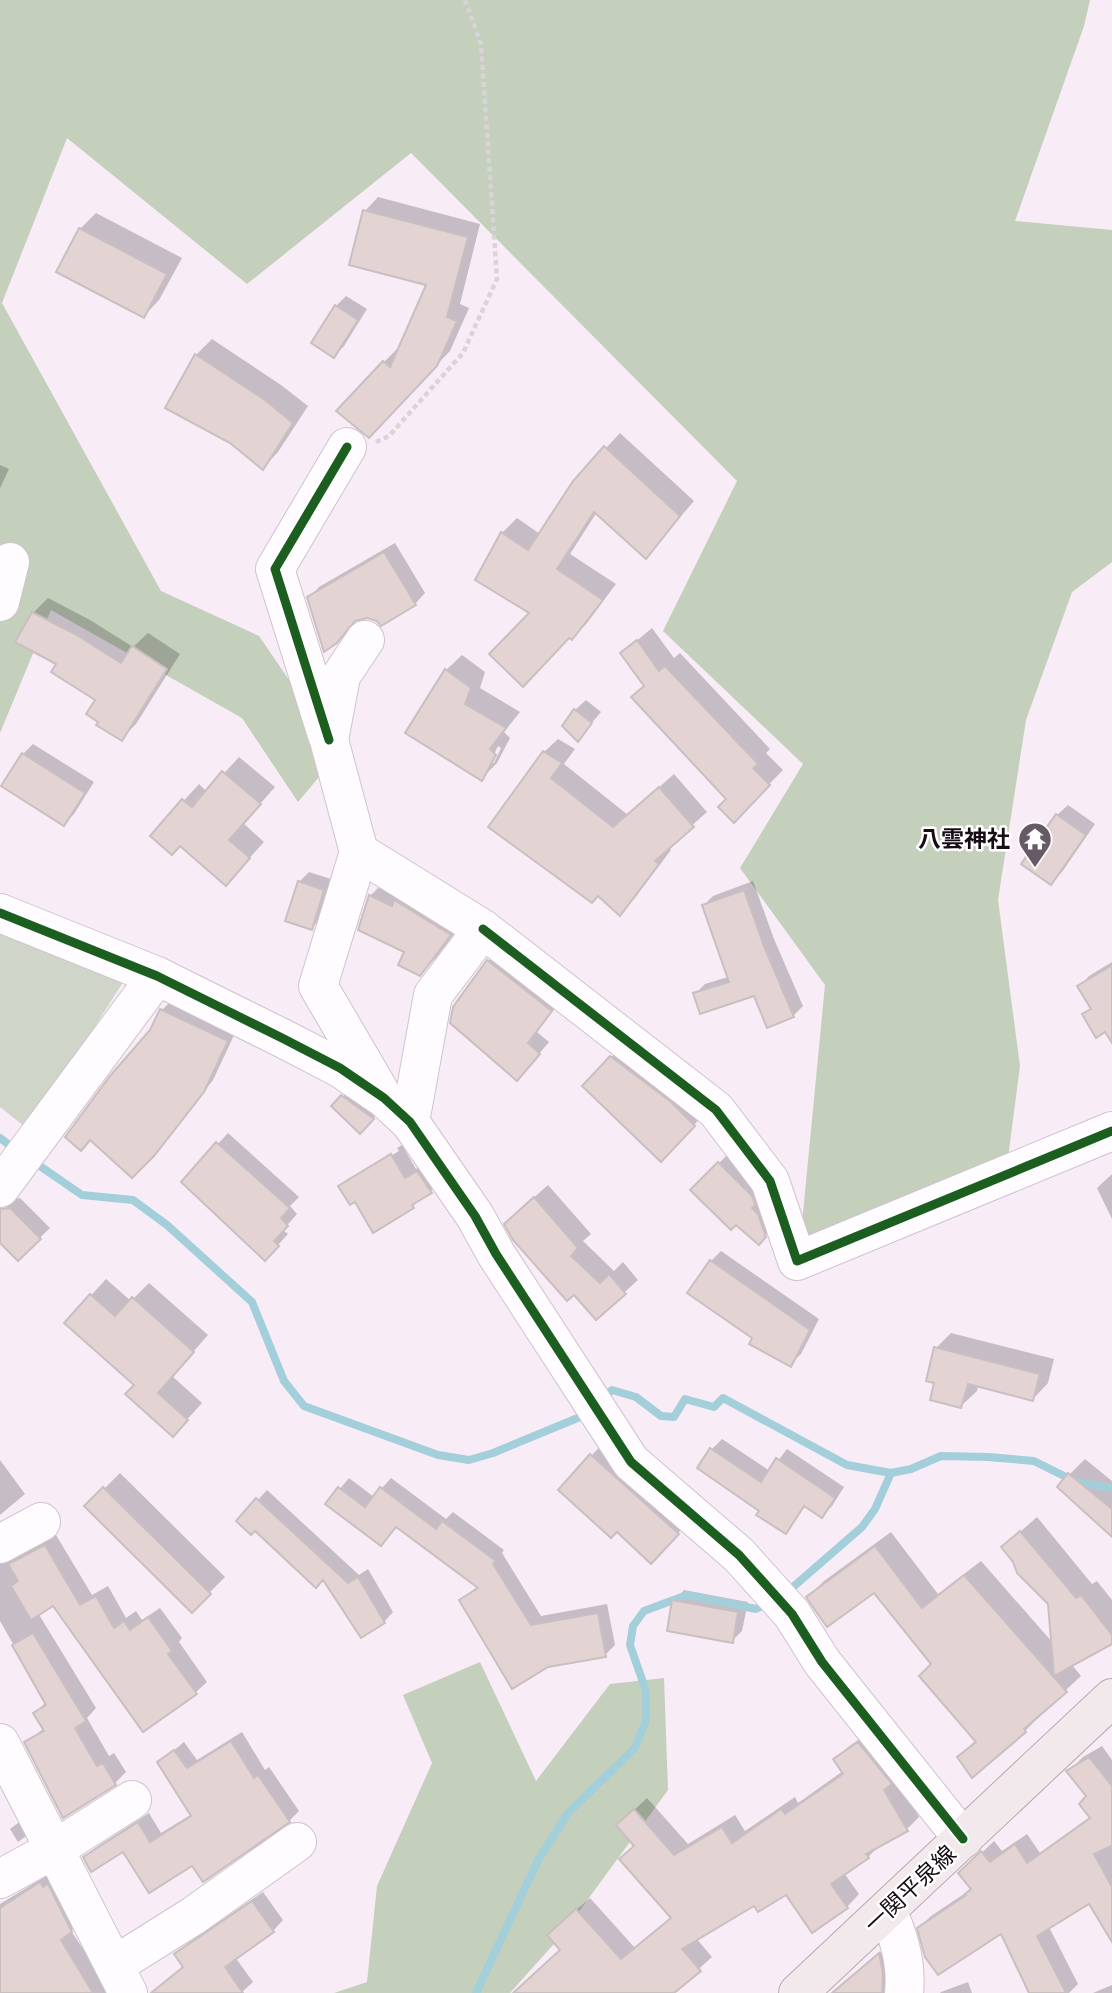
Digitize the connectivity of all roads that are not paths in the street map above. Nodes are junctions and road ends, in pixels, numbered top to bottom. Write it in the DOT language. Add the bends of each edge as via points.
graph roads {
  1 [pos="344,453"];
  2 [pos="10,562"];
  3 [pos="0,603"];
  4 [pos="365,640"];
  5 [pos="329,740"];
  6 [pos="359,852"];
  7 [pos="0,913"];
  8 [pos="483,929"];
  9 [pos="157,976"];
  10 [pos="397,1110"];
  11 [pos="1112,1131"];
  12 [pos="0,1188"];
  13 [pos="41,1522"];
  14 [pos="0,1544"];
  15 [pos="1112,1698"];
  16 [pos="0,1744"];
  17 [pos="132,1800"];
  18 [pos="963,1839"];
  19 [pos="298,1842"];
  20 [pos="55,1849"];
  21 [pos="0,1879"];
  22 [pos="887,1911"];
  23 [pos="122,1979"];
  24 [pos="798,1993"];
  25 [pos="904,1993"];
  1 -- 5 [label="street" via="275,569"];
  2 -- 3 [label="street"];
  4 -- 5 [label="street" via="341,676"];
  5 -- 6 [label="street"];
  6 -- 8 [label="street"];
  6 -- 10 [label="street" via="318,986"];
  7 -- 9 [label="street"];
  8 -- 10 [label="street" via="433,995"];
  8 -- 11 [label="street" via="716,1110 770,1181 797,1261"];
  9 -- 10 [label="street" via="340,1068"];
  9 -- 12 [label="street"];
  10 -- 18 [label="street" via="475,1216 631,1462 739,1555 792,1614 822,1662"];
  13 -- 14 [label="street"];
  15 -- 18 [label="main road, 一関平泉線"];
  16 -- 20 [label="street"];
  17 -- 20 [label="street"];
  18 -- 22 [label="main road, 一関平泉線"];
  19 -- 23 [label="street" via="193,1916"];
  20 -- 21 [label="street"];
  20 -- 23 [label="street"];
  22 -- 24 [label="main road, 一関平泉線"];
  22 -- 25 [label="street" via="904,1957"];
}
